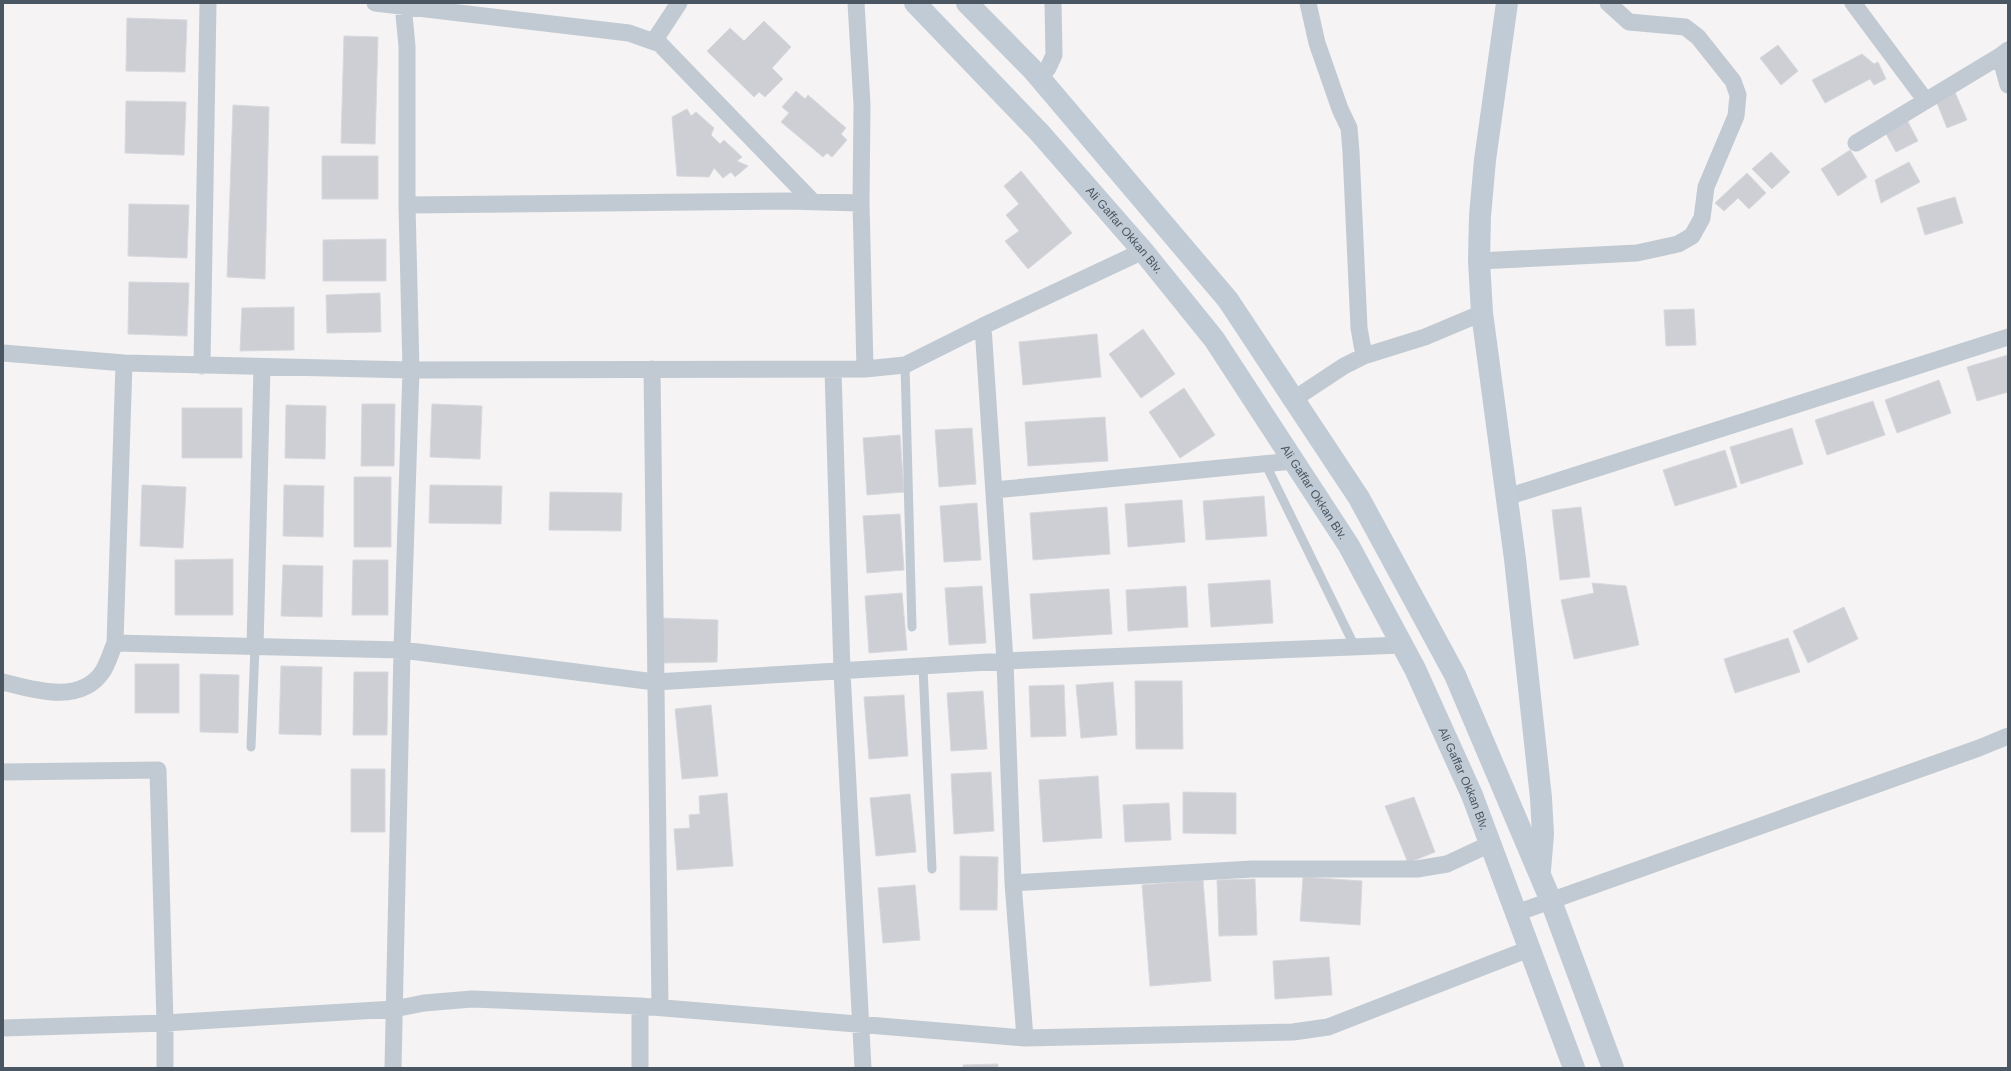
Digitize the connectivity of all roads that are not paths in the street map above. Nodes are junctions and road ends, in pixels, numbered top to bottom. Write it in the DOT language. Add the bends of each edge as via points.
graph roads {
  1 [pos="208,3"];
  2 [pos="375,3"];
  3 [pos="679,3"];
  4 [pos="856,3"];
  5 [pos="915,3"];
  6 [pos="967,3"];
  7 [pos="1053,3"];
  8 [pos="1308,3"];
  9 [pos="1508,3"];
  10 [pos="1608,3"];
  11 [pos="1853,3"];
  12 [pos="402,4"];
  13 [pos="654,41"];
  14 [pos="2004,52"];
  15 [pos="1040,78"];
  16 [pos="2008,85"];
  17 [pos="1926,101"];
  18 [pos="1856,143"];
  19 [pos="813,202"];
  20 [pos="862,202"];
  21 [pos="407,205"];
  22 [pos="1142,251"];
  23 [pos="1480,261"];
  24 [pos="1482,313"];
  25 [pos="983,326"];
  26 [pos="2008,337"];
  27 [pos="3,354"];
  28 [pos="1364,356"];
  29 [pos="124,363"];
  30 [pos="905,365"];
  31 [pos="202,366"];
  32 [pos="262,367"];
  33 [pos="652,369"];
  34 [pos="865,369"];
  35 [pos="411,370"];
  36 [pos="833,370"];
  37 [pos="1294,399"];
  38 [pos="1293,461"];
  39 [pos="1265,463"];
  40 [pos="994,490"];
  41 [pos="1507,497"];
  42 [pos="912,627"];
  43 [pos="115,643"];
  44 [pos="1402,645"];
  45 [pos="255,647"];
  46 [pos="1355,647"];
  47 [pos="402,650"];
  48 [pos="1006,661"];
  49 [pos="923,667"];
  50 [pos="842,672"];
  51 [pos="3,682"];
  52 [pos="654,682"];
  53 [pos="2008,736"];
  54 [pos="251,747"];
  55 [pos="3,772"];
  56 [pos="1490,844"];
  57 [pos="932,869"];
  58 [pos="1539,872"];
  59 [pos="1013,882"];
  60 [pos="1552,901"];
  61 [pos="1516,913"];
  62 [pos="1529,949"];
  63 [pos="640,1006"];
  64 [pos="660,1008"];
  65 [pos="394,1009"];
  66 [pos="166,1023"];
  67 [pos="862,1024"];
  68 [pos="3,1028"];
  69 [pos="1025,1038"];
  70 [pos="165,1068"];
  71 [pos="393,1068"];
  72 [pos="640,1068"];
  73 [pos="863,1068"];
  74 [pos="1574,1068"];
  75 [pos="1613,1068"];
  1 -- 31 [label="street"];
  2 -- 12 [label="street"];
  3 -- 13 [label="street"];
  4 -- 20 [label="street" via="862,105"];
  5 -- 22 [label="main road, Ali Gaffar Okkan Blv." via="1039,132"];
  6 -- 15 [label="main road"];
  7 -- 15 [label="street" via="1054,55"];
  8 -- 28 [label="street" via="1317,43 1340,110 1349,128 1359,328"];
  9 -- 23 [label="main road" via="1485,160 1480,216"];
  10 -- 23 [label="street" via="1629,22 1685,27 1698,37 1733,81 1738,95 1736,116 1706,187 1702,218 1692,236 1678,244 1637,253"];
  11 -- 17 [label="street"];
  12 -- 13 [label="street" via="630,33"];
  12 -- 21 [label="street" via="407,46"];
  13 -- 19 [label="street" via="660,44"];
  14 -- 16 [label="street"];
  14 -- 17 [label="street"];
  15 -- 37 [label="main road" via="1228,300"];
  17 -- 18 [label="street"];
  19 -- 20 [label="street"];
  19 -- 21 [label="street"];
  20 -- 34 [label="street"];
  21 -- 35 [label="street"];
  22 -- 25 [label="street"];
  22 -- 38 [label="main road, Ali Gaffar Okkan Blv." via="1214,339"];
  23 -- 24 [label="main road"];
  24 -- 28 [label="street" via="1425,337"];
  24 -- 41 [label="main road"];
  25 -- 30 [label="street"];
  25 -- 40 [label="street"];
  26 -- 41 [label="street"];
  27 -- 29 [label="street"];
  28 -- 37 [label="street"];
  29 -- 31 [label="street"];
  29 -- 43 [label="street"];
  30 -- 34 [label="street"];
  30 -- 42 [label="lane"];
  31 -- 32 [label="street"];
  32 -- 35 [label="street"];
  32 -- 45 [label="street"];
  33 -- 35 [label="street"];
  33 -- 36 [label="street"];
  33 -- 52 [label="street"];
  34 -- 36 [label="street"];
  35 -- 47 [label="street"];
  36 -- 50 [label="street"];
  37 -- 58 [label="main road" via="1359,498 1455,675"];
  38 -- 39 [label="street"];
  38 -- 44 [label="main road, Ali Gaffar Okkan Blv." via="1349,546"];
  39 -- 40 [label="street"];
  39 -- 46 [label="lane"];
  40 -- 48 [label="street"];
  41 -- 58 [label="main road" via="1541,798 1543,834"];
  43 -- 45 [label="street"];
  43 -- 51 [label="street" via="103,671 92,682 77,690 51,692"];
  44 -- 46 [label="street"];
  44 -- 56 [label="main road, Ali Gaffar Okkan Blv." via="1415,668 1472,795"];
  45 -- 47 [label="street"];
  45 -- 54 [label="lane"];
  46 -- 48 [label="street"];
  47 -- 52 [label="street"];
  47 -- 65 [label="street"];
  48 -- 49 [label="street"];
  48 -- 59 [label="street"];
  49 -- 50 [label="street"];
  49 -- 57 [label="lane"];
  50 -- 52 [label="street"];
  50 -- 67 [label="street"];
  52 -- 64 [label="street"];
  53 -- 60 [label="street"];
  55 -- 66 [label="street" via="158,770"];
  56 -- 59 [label="street" via="1446,864 1417,869 1252,869"];
  56 -- 61 [label="main road, Ali Gaffar Okkan Blv."];
  58 -- 60 [label="main road"];
  59 -- 69 [label="street"];
  60 -- 61 [label="street"];
  60 -- 75 [label="main road"];
  61 -- 62 [label="main road, Ali Gaffar Okkan Blv."];
  62 -- 69 [label="street" via="1328,1027 1292,1032"];
  62 -- 74 [label="main road, Ali Gaffar Okkan Blv."];
  63 -- 64 [label="street"];
  63 -- 65 [label="street" via="472,999"];
  63 -- 72 [label="street"];
  64 -- 67 [label="street"];
  65 -- 66 [label="street"];
  65 -- 71 [label="street"];
  66 -- 68 [label="street"];
  66 -- 70 [label="street"];
  67 -- 69 [label="street"];
  67 -- 73 [label="street"];
}
